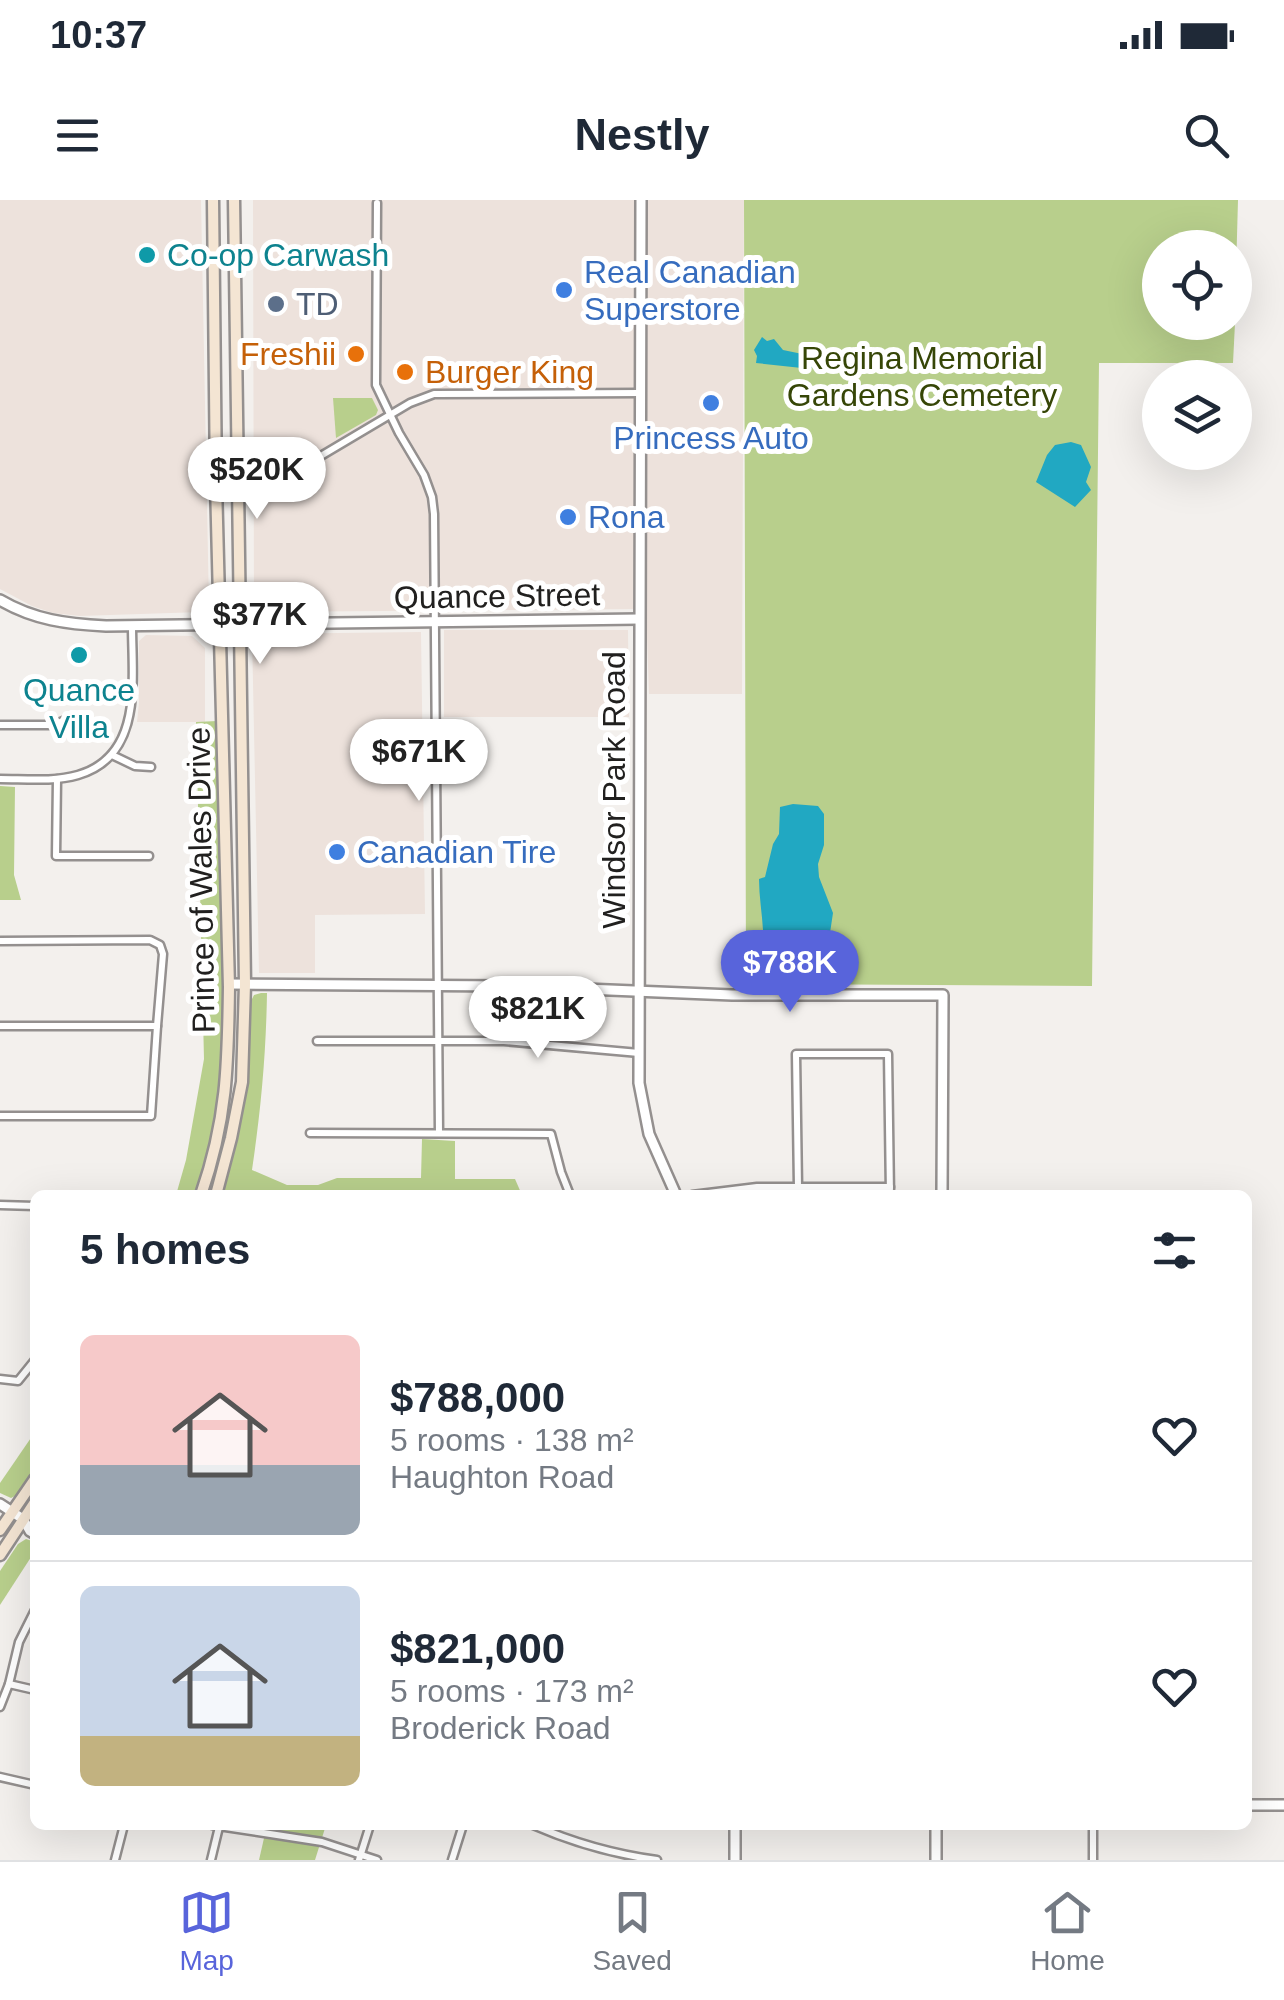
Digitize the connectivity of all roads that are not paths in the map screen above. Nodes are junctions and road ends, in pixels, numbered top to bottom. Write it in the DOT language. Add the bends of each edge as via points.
graph roads {
  1 [pos="213,200"];
  2 [pos="234,200"];
  3 [pos="640,200"];
  4 [pos="377,203"];
  5 [pos="640,392"];
  6 [pos="391,414"];
  7 [pos="216,477"];
  8 [pos="240,477"];
  9 [pos="0,600"];
  10 [pos="639,619"];
  11 [pos="436,622"];
  12 [pos="220,624"];
  13 [pos="238,624"];
  14 [pos="132,626"];
  15 [pos="70,718"];
  16 [pos="0,725"];
  17 [pos="112,755"];
  18 [pos="150,768"];
  19 [pos="0,779"];
  20 [pos="57,779"];
  21 [pos="150,856"];
  22 [pos="0,941"];
  23 [pos="229,984"];
  24 [pos="245,984"];
  25 [pos="439,986"];
  26 [pos="638,992"];
  27 [pos="0,1026"];
  28 [pos="156,1026"];
  29 [pos="317,1041"];
  30 [pos="439,1041"];
  31 [pos="639,1053"];
  32 [pos="0,1116"];
  33 [pos="310,1133"];
  34 [pos="439,1133"];
  35 [pos="798,1187"];
  36 [pos="202,1190"];
  37 [pos="217,1190"];
  38 [pos="568,1190"];
  39 [pos="674,1190"];
  40 [pos="728,1190"];
  41 [pos="867,1190"];
  42 [pos="890,1190"];
  43 [pos="942,1190"];
  44 [pos="0,1206"];
  45 [pos="30,1206"];
  46 [pos="30,1366"];
  47 [pos="0,1379"];
  48 [pos="30,1486"];
  49 [pos="0,1504"];
  50 [pos="12,1512"];
  51 [pos="29,1519"];
  52 [pos="0,1530"];
  53 [pos="0,1555"];
  54 [pos="30,1620"];
  55 [pos="8,1684"];
  56 [pos="30,1689"];
  57 [pos="0,1707"];
  58 [pos="0,1777"];
  59 [pos="30,1783"];
  60 [pos="1252,1805"];
  61 [pos="1284,1805"];
  62 [pos="123,1830"];
  63 [pos="216,1830"];
  64 [pos="244,1830"];
  65 [pos="368,1830"];
  66 [pos="461,1830"];
  67 [pos="545,1830"];
  68 [pos="735,1830"];
  69 [pos="936,1830"];
  70 [pos="1093,1830"];
  71 [pos="360,1857"];
  72 [pos="115,1860"];
  73 [pos="211,1860"];
  74 [pos="376,1860"];
  75 [pos="452,1860"];
  76 [pos="657,1860"];
  77 [pos="735,1860"];
  78 [pos="936,1860"];
  79 [pos="1093,1860"];
  1 -- 7 [label="main road, Prince of Wales Drive"];
  2 -- 8 [label="main road, Prince of Wales Drive"];
  3 -- 5 [label="street, Windsor Park Road"];
  4 -- 6 [label="street" via="376,381"];
  5 -- 6 [label="street" via="441,393"];
  5 -- 10 [label="street, Windsor Park Road"];
  6 -- 8 [label="street" via="308,463"];
  6 -- 11 [label="street" via="432,496"];
  7 -- 8 [label="street"];
  7 -- 12 [label="main road, Prince of Wales Drive"];
  8 -- 13 [label="main road, Prince of Wales Drive"];
  9 -- 14 [label="street, Quance Street" via="61,623"];
  10 -- 11 [label="street, Quance Street"];
  10 -- 26 [label="street, Windsor Park Road"];
  11 -- 13 [label="street, Quance Street"];
  11 -- 25 [label="street"];
  12 -- 13 [label="street, Quance Street"];
  12 -- 14 [label="street, Quance Street"];
  12 -- 23 [label="main road, Prince of Wales Drive"];
  13 -- 24 [label="main road, Prince of Wales Drive"];
  14 -- 17 [label="street" via="130,721"];
  15 -- 16 [label="street" via="53,725"];
  17 -- 18 [label="street"];
  17 -- 20 [label="street" via="95,768"];
  19 -- 20 [label="street"];
  20 -- 21 [label="street" via="56,856"];
  22 -- 28 [label="street" via="160,945"];
  23 -- 24 [label="street"];
  23 -- 36 [label="main road, Prince of Wales Drive" via="226,1098"];
  24 -- 25 [label="street"];
  24 -- 37 [label="main road, Prince of Wales Drive" via="242,1082"];
  25 -- 26 [label="street"];
  25 -- 30 [label="street"];
  26 -- 31 [label="street, Windsor Park Road"];
  26 -- 43 [label="street" via="943,996"];
  27 -- 28 [label="street"];
  28 -- 32 [label="street" via="150,1116"];
  29 -- 30 [label="street"];
  30 -- 31 [label="street"];
  30 -- 34 [label="street"];
  31 -- 39 [label="street, Windsor Park Road" via="646,1122"];
  33 -- 34 [label="street"];
  34 -- 38 [label="street" via="551,1134"];
  35 -- 40 [label="street"];
  35 -- 41 [label="street"];
  35 -- 42 [label="street" via="796,1054 888,1054"];
  44 -- 45 [label="street"];
  46 -- 47 [label="street" via="18,1381"];
  48 -- 50 [label="main road"];
  49 -- 50 [label="street"];
  50 -- 51 [label="street"];
  50 -- 52 [label="main road"];
  51 -- 53 [label="main road"];
  54 -- 55 [label="street"];
  55 -- 56 [label="street"];
  55 -- 57 [label="street"];
  58 -- 59 [label="street"];
  60 -- 61 [label="street"];
  62 -- 72 [label="street"];
  63 -- 73 [label="street"];
  64 -- 71 [label="street" via="306,1839"];
  65 -- 71 [label="street"];
  66 -- 75 [label="street"];
  67 -- 76 [label="street"];
  68 -- 77 [label="street"];
  69 -- 78 [label="street"];
  70 -- 79 [label="street"];
  71 -- 74 [label="street"];
}
